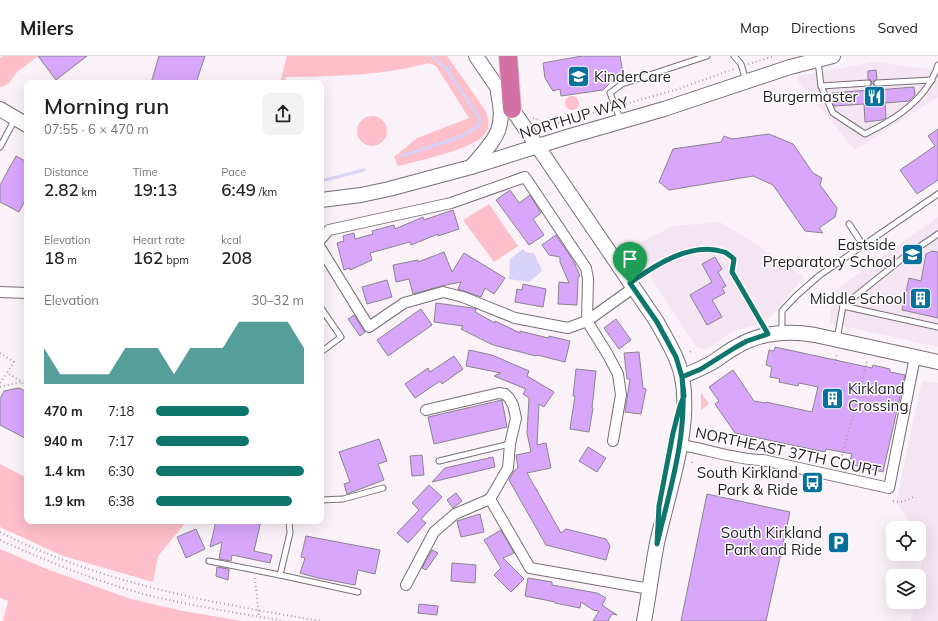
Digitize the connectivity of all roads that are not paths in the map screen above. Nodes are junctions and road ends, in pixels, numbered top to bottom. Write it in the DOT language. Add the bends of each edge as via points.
graph roads {
  1 [pos="476,56"];
  2 [pos="508,56"];
  3 [pos="707,56"];
  4 [pos="734,56"];
  5 [pos="833,56"];
  6 [pos="818,59"];
  7 [pos="938,65"];
  8 [pos="932,80"];
  9 [pos="746,81"];
  10 [pos="868,83"];
  11 [pos="877,83"];
  12 [pos="496,85"];
  13 [pos="821,86"];
  14 [pos="0,109"];
  15 [pos="512,109"];
  16 [pos="21,122"];
  17 [pos="621,122"];
  18 [pos="537,146"];
  19 [pos="0,147"];
  20 [pos="471,167"];
  21 [pos="938,194"];
  22 [pos="324,200"];
  23 [pos="849,224"];
  24 [pos="938,234"];
  25 [pos="324,236"];
  26 [pos="863,245"];
  27 [pos="324,254"];
  28 [pos="632,285"];
  29 [pos="0,292"];
  30 [pos="24,293"];
  31 [pos="843,306"];
  32 [pos="324,312"];
  33 [pos="586,321"];
  34 [pos="938,327"];
  35 [pos="782,332"];
  36 [pos="768,334"];
  37 [pos="837,340"];
  38 [pos="324,350"];
  39 [pos="915,357"];
  40 [pos="938,362"];
  41 [pos="682,377"];
  42 [pos="684,396"];
  43 [pos="426,410"];
  44 [pos="614,441"];
  45 [pos="510,444"];
  46 [pos="681,445"];
  47 [pos="440,461"];
  48 [pos="383,488"];
  49 [pos="490,499"];
  50 [pos="324,500"];
  51 [pos="289,524"];
  52 [pos="657,544"];
  53 [pos="209,560"];
  54 [pos="280,575"];
  55 [pos="406,585"];
  56 [pos="650,589"];
  57 [pos="358,592"];
  58 [pos="644,621"];
  1 -- 12 [label="main road"];
  2 -- 15 [label="highway"];
  3 -- 17 [label="lane" via="622,84 610,93"];
  4 -- 9 [label="lane" via="742,66"];
  5 -- 6 [label="main road, NORTHUP WAY"];
  6 -- 9 [label="main road, NORTHUP WAY"];
  6 -- 13 [label="lane"];
  7 -- 8 [label="lane"];
  8 -- 11 [label="lane"];
  8 -- 13 [label="lane" via="915,102 883,126 865,134 834,113"];
  9 -- 17 [label="main road, NORTHUP WAY"];
  10 -- 13 [label="lane"];
  12 -- 15 [label="main road"];
  12 -- 20 [label="main road" via="502,110 500,126 493,141"];
  14 -- 16 [label="main road"];
  15 -- 18 [label="main road"];
  16 -- 19 [label="lane"];
  17 -- 18 [label="main road, NORTHUP WAY"];
  18 -- 20 [label="main road, NORTHUP WAY"];
  18 -- 28 [label="main road"];
  20 -- 22 [label="main road, NORTHUP WAY" via="389,189"];
  21 -- 26 [label="lane"];
  23 -- 26 [label="lane"];
  24 -- 31 [label="lane" via="903,258"];
  25 -- 33 [label="street" via="329,230 451,203 525,177 586,268"];
  26 -- 35 [label="lane" via="820,275 782,311"];
  27 -- 33 [label="street" via="369,327 404,303 443,292 463,297 515,318 568,328"];
  28 -- 33 [label="street"];
  28 -- 36 [label="lane" via="673,257 691,250 725,252 734,259 732,272"];
  28 -- 41 [label="main road" via="657,322 676,357"];
  29 -- 30 [label="street"];
  31 -- 34 [label="lane"];
  31 -- 37 [label="lane"];
  32 -- 38 [label="lane" via="341,337"];
  33 -- 44 [label="street" via="618,374 621,395"];
  35 -- 36 [label="main road"];
  35 -- 37 [label="main road" via="800,332"];
  36 -- 41 [label="main road" via="736,347 706,366"];
  37 -- 39 [label="main road"];
  39 -- 40 [label="main road"];
  39 -- 46 [label="street, NORTHEAST 37TH COURT" via="889,488"];
  41 -- 42 [label="main road"];
  42 -- 46 [label="main road"];
  42 -- 52 [label="main road" via="673,433 661,499"];
  43 -- 45 [label="street" via="499,393 505,394 513,405 516,418"];
  45 -- 47 [label="lane"];
  45 -- 49 [label="street" via="508,468"];
  46 -- 52 [label="main road"];
  48 -- 50 [label="lane" via="343,499"];
  49 -- 55 [label="street" via="455,514 434,532"];
  49 -- 56 [label="street" via="530,568"];
  51 -- 54 [label="lane" via="290,533"];
  52 -- 56 [label="main road"];
  53 -- 54 [label="lane"];
  54 -- 57 [label="lane"];
  56 -- 58 [label="main road"];
}
